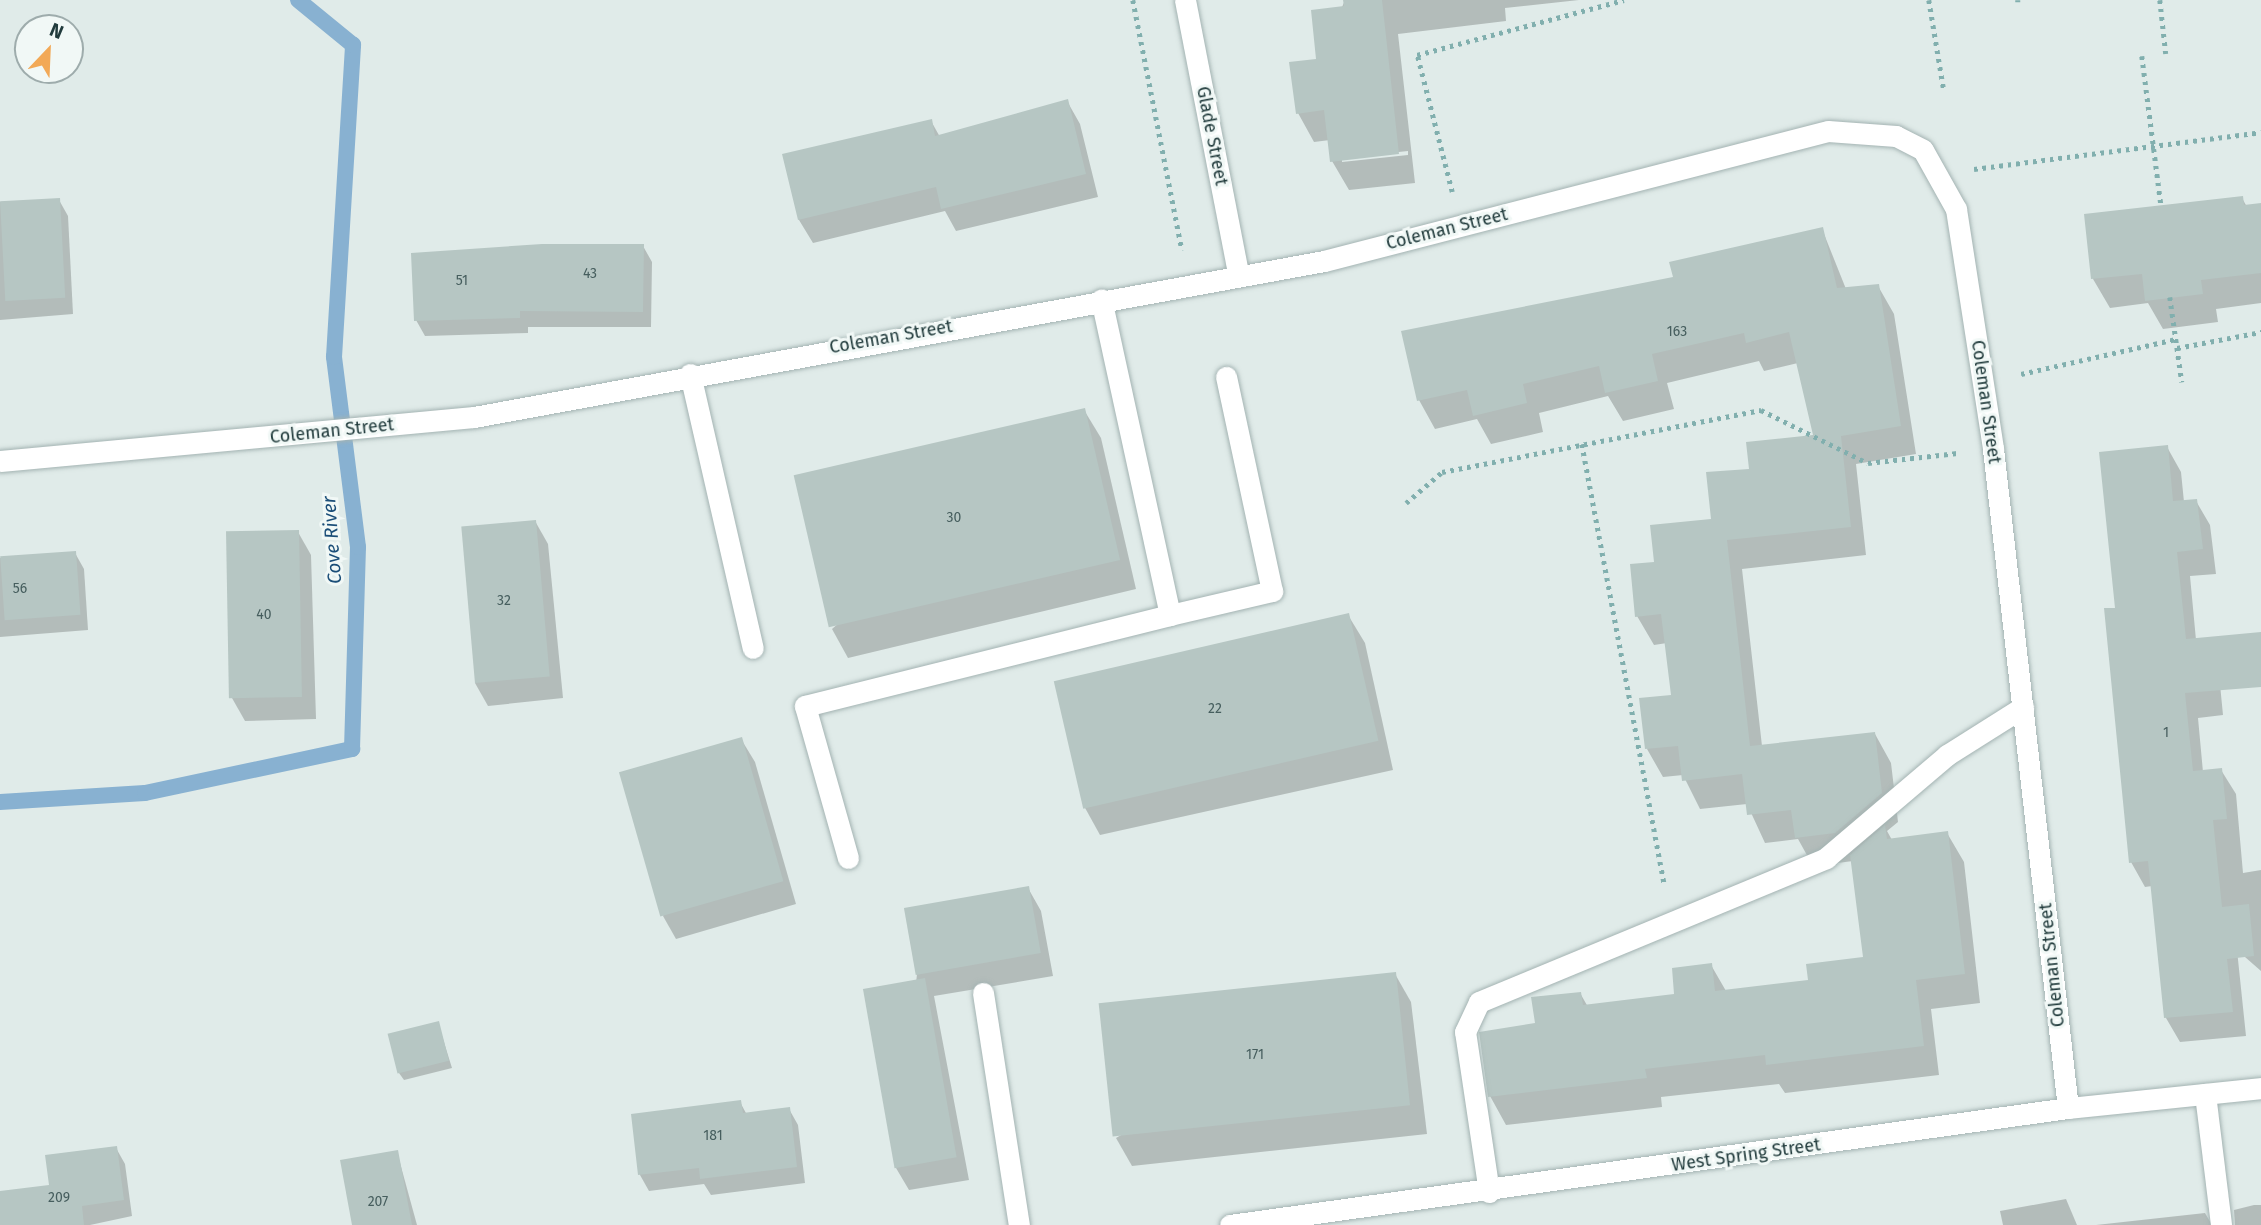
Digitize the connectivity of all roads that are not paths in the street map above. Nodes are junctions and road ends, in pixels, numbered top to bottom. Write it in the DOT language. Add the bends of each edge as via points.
graph roads {
  1 [pos="1185,0"];
  2 [pos="1238,272"];
  3 [pos="1101,299"];
  4 [pos="690,373"];
  5 [pos="1226,377"];
  6 [pos="0,461"];
  7 [pos="1170,615"];
  8 [pos="753,648"];
  9 [pos="2023,707"];
  10 [pos="848,858"];
  11 [pos="983,993"];
  12 [pos="2261,1088"];
  13 [pos="2204,1094"];
  14 [pos="2068,1108"];
  15 [pos="1489,1192"];
  16 [pos="1019,1225"];
  17 [pos="1230,1225"];
  18 [pos="2221,1225"];
  1 -- 2 [label="street, Glade Street"];
  2 -- 3 [label="street, Coleman Street"];
  2 -- 9 [label="street, Coleman Street" via="1324,261 1828,131 1896,136 1923,150 1944,178 1956,209 1993,449"];
  3 -- 4 [label="street, Coleman Street"];
  3 -- 7 [label="street"];
  4 -- 6 [label="street, Coleman Street" via="474,417"];
  4 -- 8 [label="street"];
  5 -- 7 [label="street" via="1272,591"];
  7 -- 10 [label="street" via="805,706"];
  9 -- 14 [label="street, Coleman Street"];
  9 -- 15 [label="street" via="1947,755 1826,858 1671,918 1479,1002 1466,1018"];
  11 -- 16 [label="street"];
  12 -- 13 [label="street, West Spring Street"];
  13 -- 14 [label="street, West Spring Street"];
  13 -- 18 [label="street"];
  14 -- 15 [label="street, West Spring Street"];
  15 -- 17 [label="street, West Spring Street"];
}
